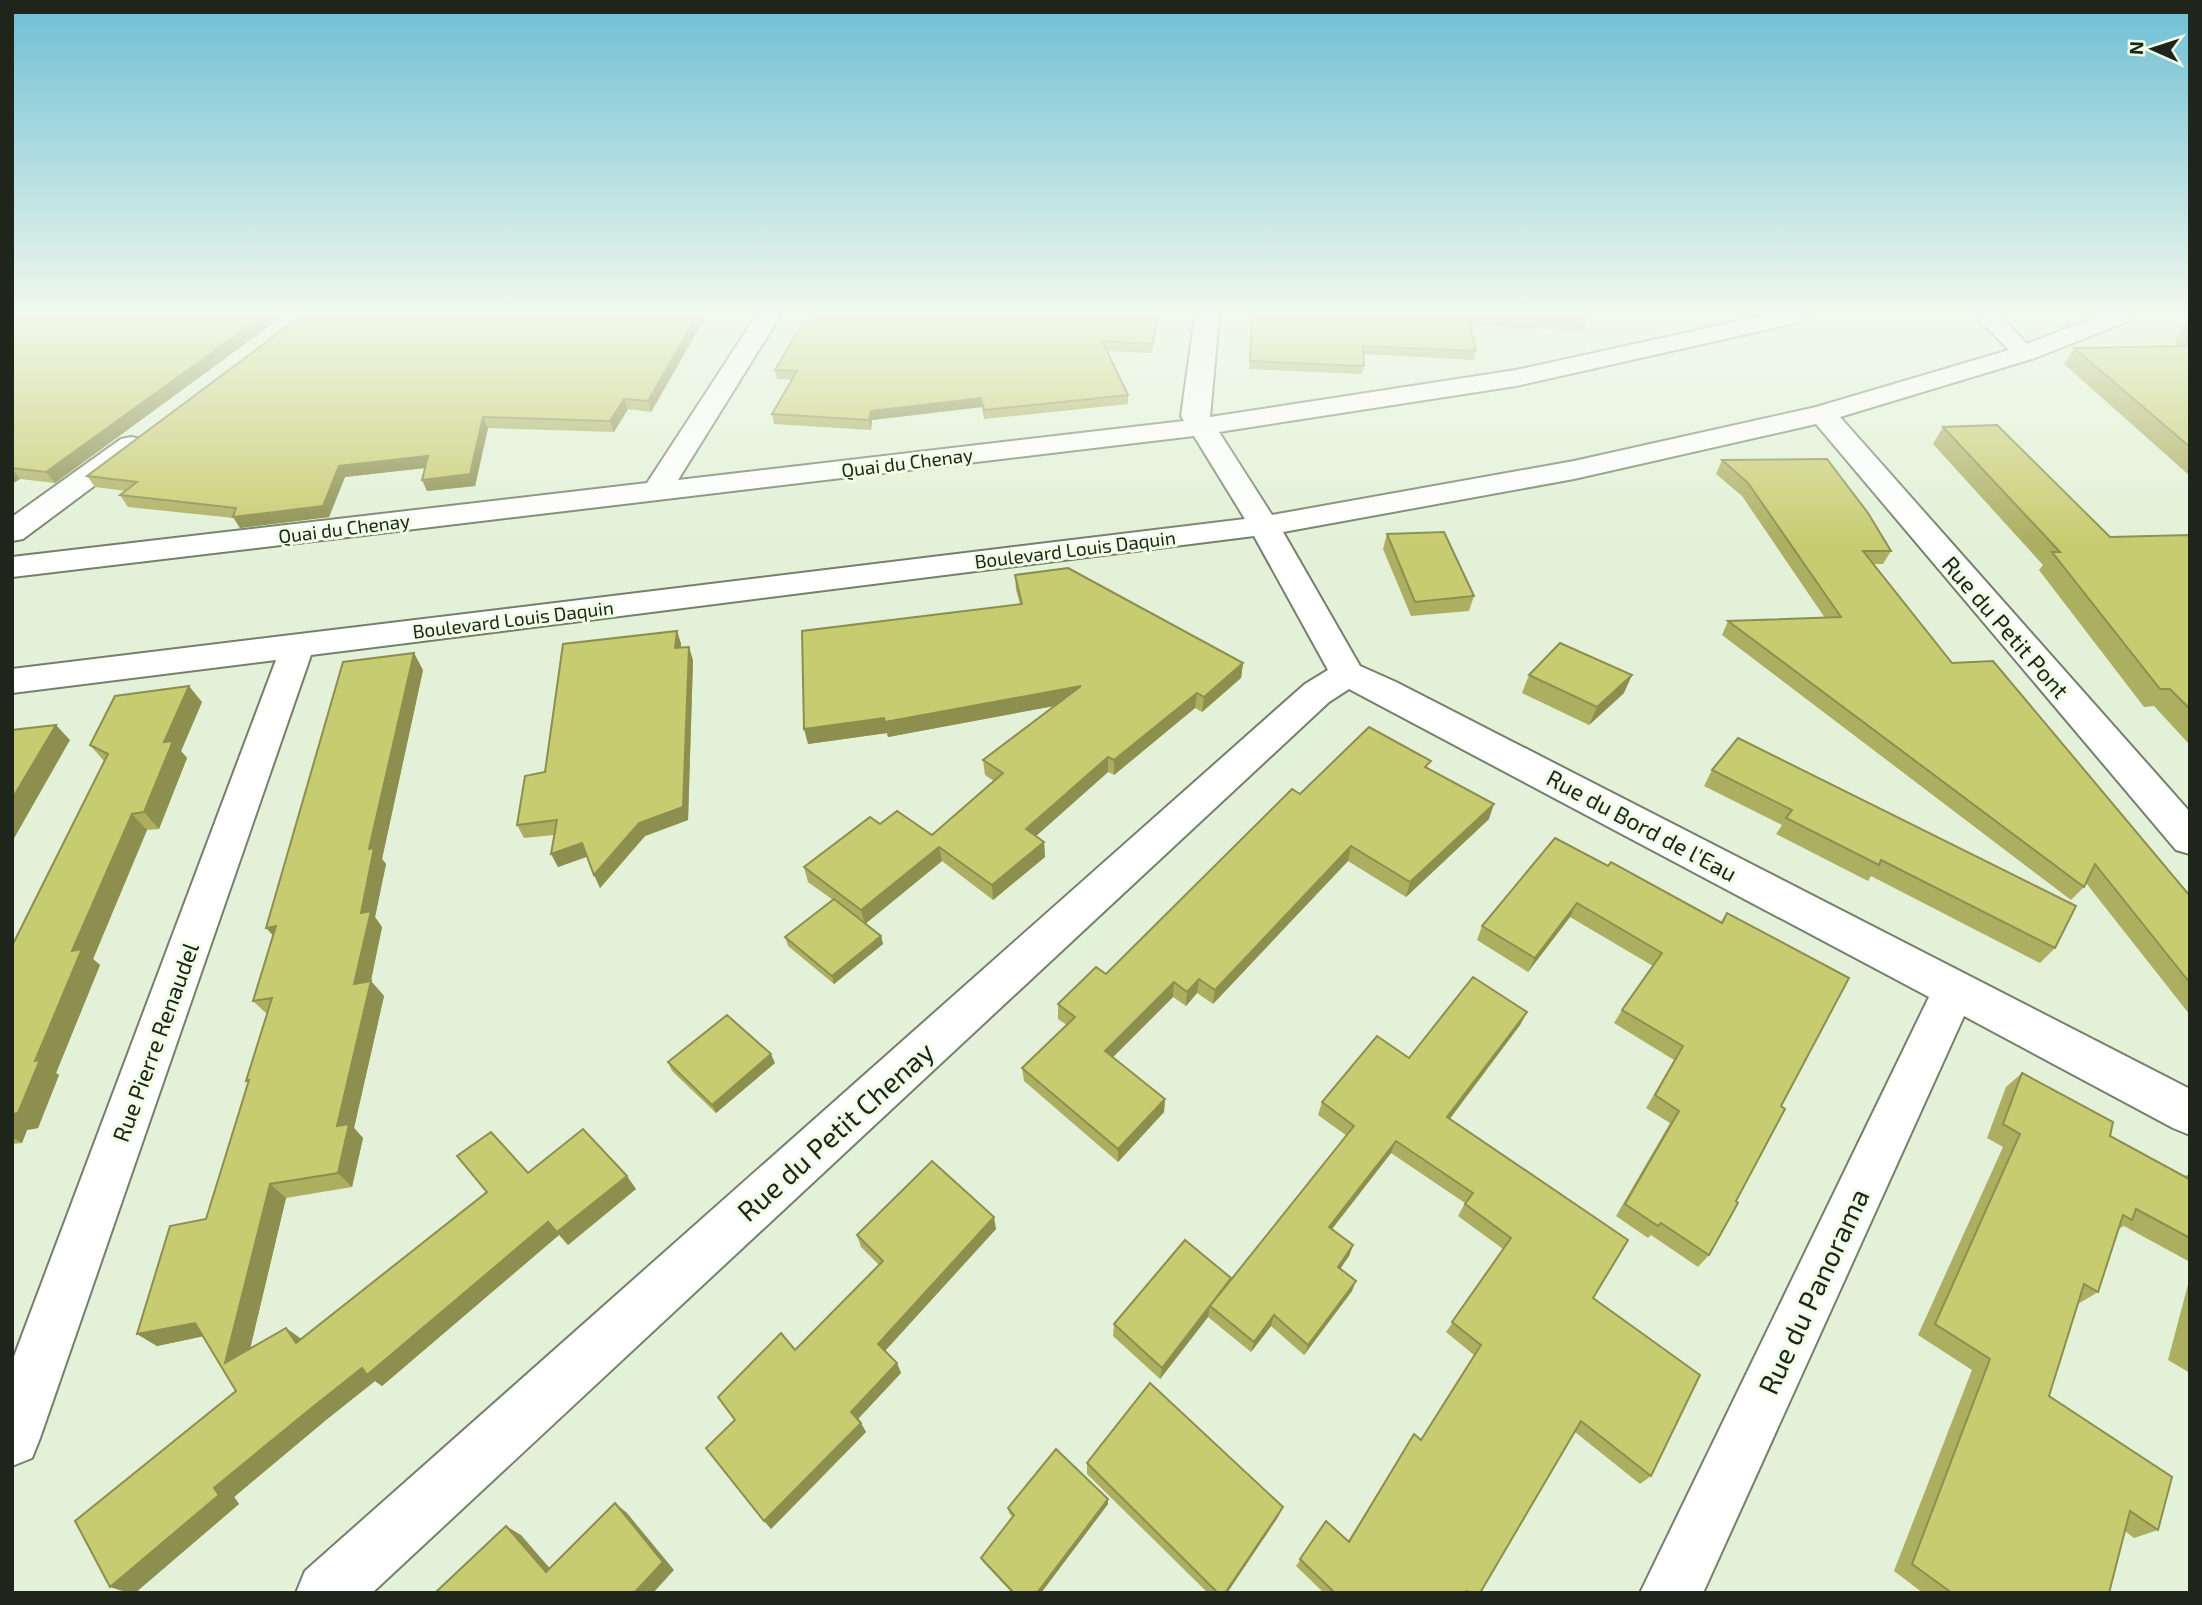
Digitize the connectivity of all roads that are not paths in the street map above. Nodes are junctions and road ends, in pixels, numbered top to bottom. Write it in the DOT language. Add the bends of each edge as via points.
graph roads {
  1 [pos="720,391"];
  2 [pos="1198,391"];
  3 [pos="1428,391"];
  4 [pos="1899,391"];
  5 [pos="1822,414"];
  6 [pos="1201,427"];
  7 [pos="149,431"];
  8 [pos="656,492"];
  9 [pos="1264,526"];
  10 [pos="12,532"];
  11 [pos="12,566"];
  12 [pos="298,646"];
  13 [pos="1347,674"];
  14 [pos="12,681"];
  15 [pos="2190,839"];
  16 [pos="1955,989"];
  17 [pos="2190,1113"];
  18 [pos="12,1438"];
  19 [pos="327,1593"];
  20 [pos="1671,1593"];
  1 -- 8 [label="street"];
  2 -- 6 [label="street" via="1195,416"];
  3 -- 6 [label="street, Quai du Chenay"];
  4 -- 5 [label="street, Boulevard Louis Daquin"];
  5 -- 9 [label="street, Boulevard Louis Daquin" via="1574,470"];
  5 -- 15 [label="street, Rue du Petit Pont"];
  6 -- 8 [label="street, Quai du Chenay"];
  6 -- 9 [label="street"];
  7 -- 10 [label="street"];
  8 -- 11 [label="street, Quai du Chenay"];
  9 -- 12 [label="street, Boulevard Louis Daquin"];
  9 -- 13 [label="street"];
  12 -- 14 [label="street, Boulevard Louis Daquin"];
  12 -- 18 [label="street, Rue Pierre Renaudel"];
  13 -- 16 [label="street, Rue du Bord de l'Eau"];
  13 -- 19 [label="street, Rue du Petit Chenay" via="1306,703"];
  16 -- 17 [label="street, Rue du Bord de l'Eau"];
  16 -- 20 [label="street, Rue du Panorama"];
}
